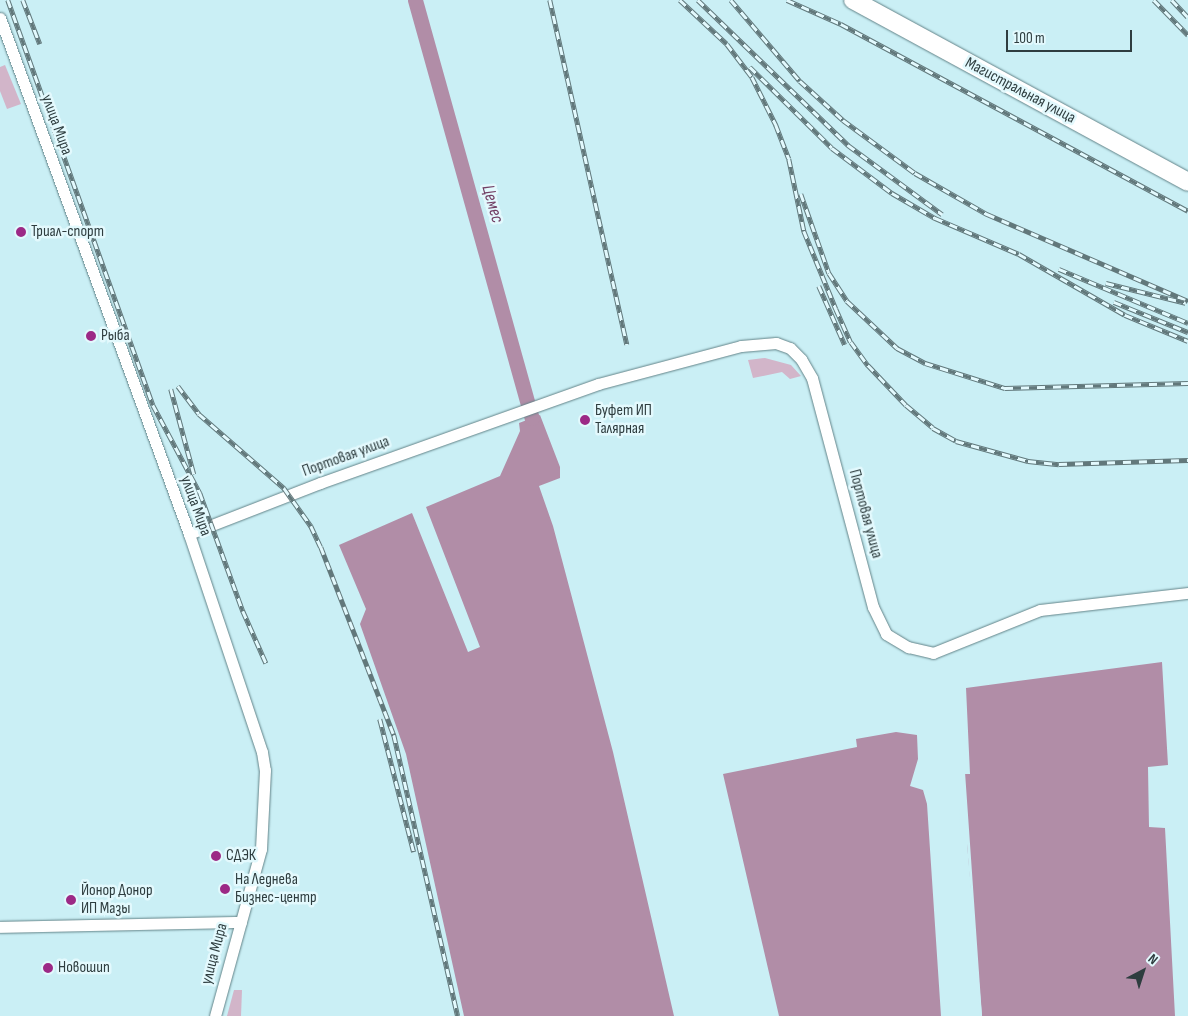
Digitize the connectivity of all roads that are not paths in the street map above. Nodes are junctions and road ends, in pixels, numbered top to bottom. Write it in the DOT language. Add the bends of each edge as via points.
graph roads {
  1 [pos="853,0"];
  2 [pos="0,18"];
  3 [pos="1188,182"];
  4 [pos="188,534"];
  5 [pos="1188,593"];
  6 [pos="240,922"];
  7 [pos="0,927"];
  8 [pos="215,1016"];
  1 -- 3 [label="highway, Магистральная улица"];
  2 -- 4 [label="street, улица Мира"];
  4 -- 5 [label="street, Портовая улица" via="338,476 646,369 741,346 776,343 790,348 812,378 874,607 886,634 908,647 933,653 1040,610"];
  4 -- 6 [label="street, улица Мира" via="266,770 261,849"];
  6 -- 7 [label="street"];
  6 -- 8 [label="street, улица Мира"];
}
